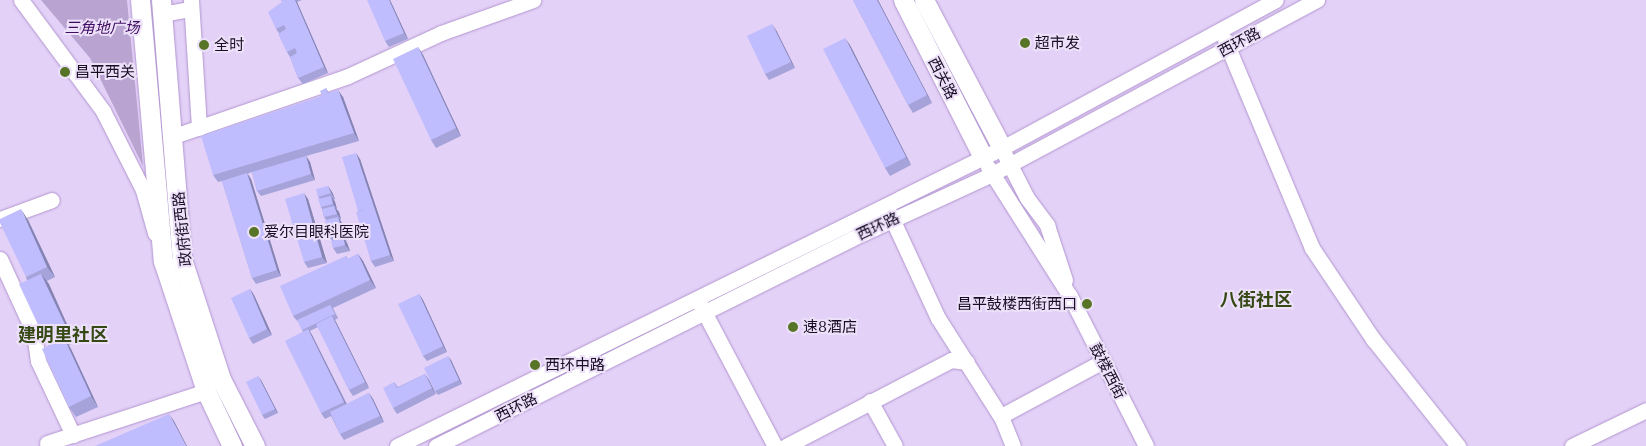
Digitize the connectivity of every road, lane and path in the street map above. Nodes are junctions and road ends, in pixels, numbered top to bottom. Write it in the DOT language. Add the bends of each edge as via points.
graph roads {
  1 [pos="21,0"];
  2 [pos="140,0"];
  3 [pos="533,0"];
  4 [pos="903,0"];
  5 [pos="924,0"];
  6 [pos="1276,0"];
  7 [pos="1317,0"];
  8 [pos="191,4"];
  9 [pos="162,7"];
  10 [pos="1221,30"];
  11 [pos="1228,48"];
  12 [pos="199,128"];
  13 [pos="174,136"];
  14 [pos="1006,156"];
  15 [pos="983,157"];
  16 [pos="992,174"];
  17 [pos="52,200"];
  18 [pos="886,204"];
  19 [pos="0,219"];
  20 [pos="893,220"];
  21 [pos="0,259"];
  22 [pos="163,261"];
  23 [pos="1070,296"];
  24 [pos="701,306"];
  25 [pos="1103,361"];
  26 [pos="967,362"];
  27 [pos="206,391"];
  28 [pos="870,401"];
  29 [pos="1646,410"];
  30 [pos="1001,416"];
  31 [pos="73,435"];
  32 [pos="47,443"];
  33 [pos="232,446"];
  34 [pos="255,446"];
  35 [pos="397,446"];
  36 [pos="436,446"];
  37 [pos="775,446"];
  38 [pos="786,446"];
  39 [pos="895,446"];
  40 [pos="1013,446"];
  41 [pos="1146,446"];
  42 [pos="1458,446"];
  43 [pos="1572,446"];
  1 -- 22 [label="street" via="87,85 113,130 143,190"];
  2 -- 22 [label="main road, 政府街西路"];
  3 -- 12 [label="street" via="441,33 348,76"];
  4 -- 15 [label="main road, 西关路"];
  5 -- 14 [label="main road, 西关路"];
  6 -- 10 [label="street, 西环路"];
  7 -- 11 [label="street, 西环路"];
  8 -- 9 [label="street"];
  8 -- 12 [label="street"];
  9 -- 13 [label="main road, 政府街西路"];
  10 -- 11 [label="street"];
  10 -- 14 [label="street, 西环路"];
  11 -- 14 [label="street, 西环路"];
  11 -- 42 [label="street" via="1312,248 1373,339"];
  12 -- 13 [label="street"];
  13 -- 34 [label="main road, 政府街西路" via="182,260 221,379"];
  14 -- 15 [label="street, 西环路"];
  14 -- 16 [label="street, 西环路"];
  14 -- 23 [label="street, 鼓楼西街" via="1027,198 1046,224"];
  15 -- 16 [label="street, 鼓楼西街"];
  15 -- 18 [label="street, 西环路"];
  16 -- 20 [label="street, 西环路"];
  16 -- 23 [label="street, 鼓楼西街"];
  17 -- 19 [label="street"];
  18 -- 20 [label="street"];
  18 -- 24 [label="street, 西环路"];
  20 -- 24 [label="street, 西环路"];
  20 -- 26 [label="street" via="938,318"];
  21 -- 31 [label="street" via="34,332 38,361"];
  22 -- 27 [label="main road, 政府街西路"];
  23 -- 25 [label="street, 鼓楼西街"];
  24 -- 35 [label="street, 西环路"];
  24 -- 36 [label="street, 西环路"];
  24 -- 37 [label="street"];
  25 -- 30 [label="street"];
  25 -- 41 [label="street, 鼓楼西街"];
  26 -- 28 [label="street" via="951,360"];
  26 -- 30 [label="street"];
  27 -- 31 [label="street"];
  27 -- 33 [label="main road, 政府街西路"];
  28 -- 38 [label="street"];
  28 -- 39 [label="street"];
  29 -- 43 [label="street"];
  30 -- 40 [label="street"];
  31 -- 32 [label="street"];
}
